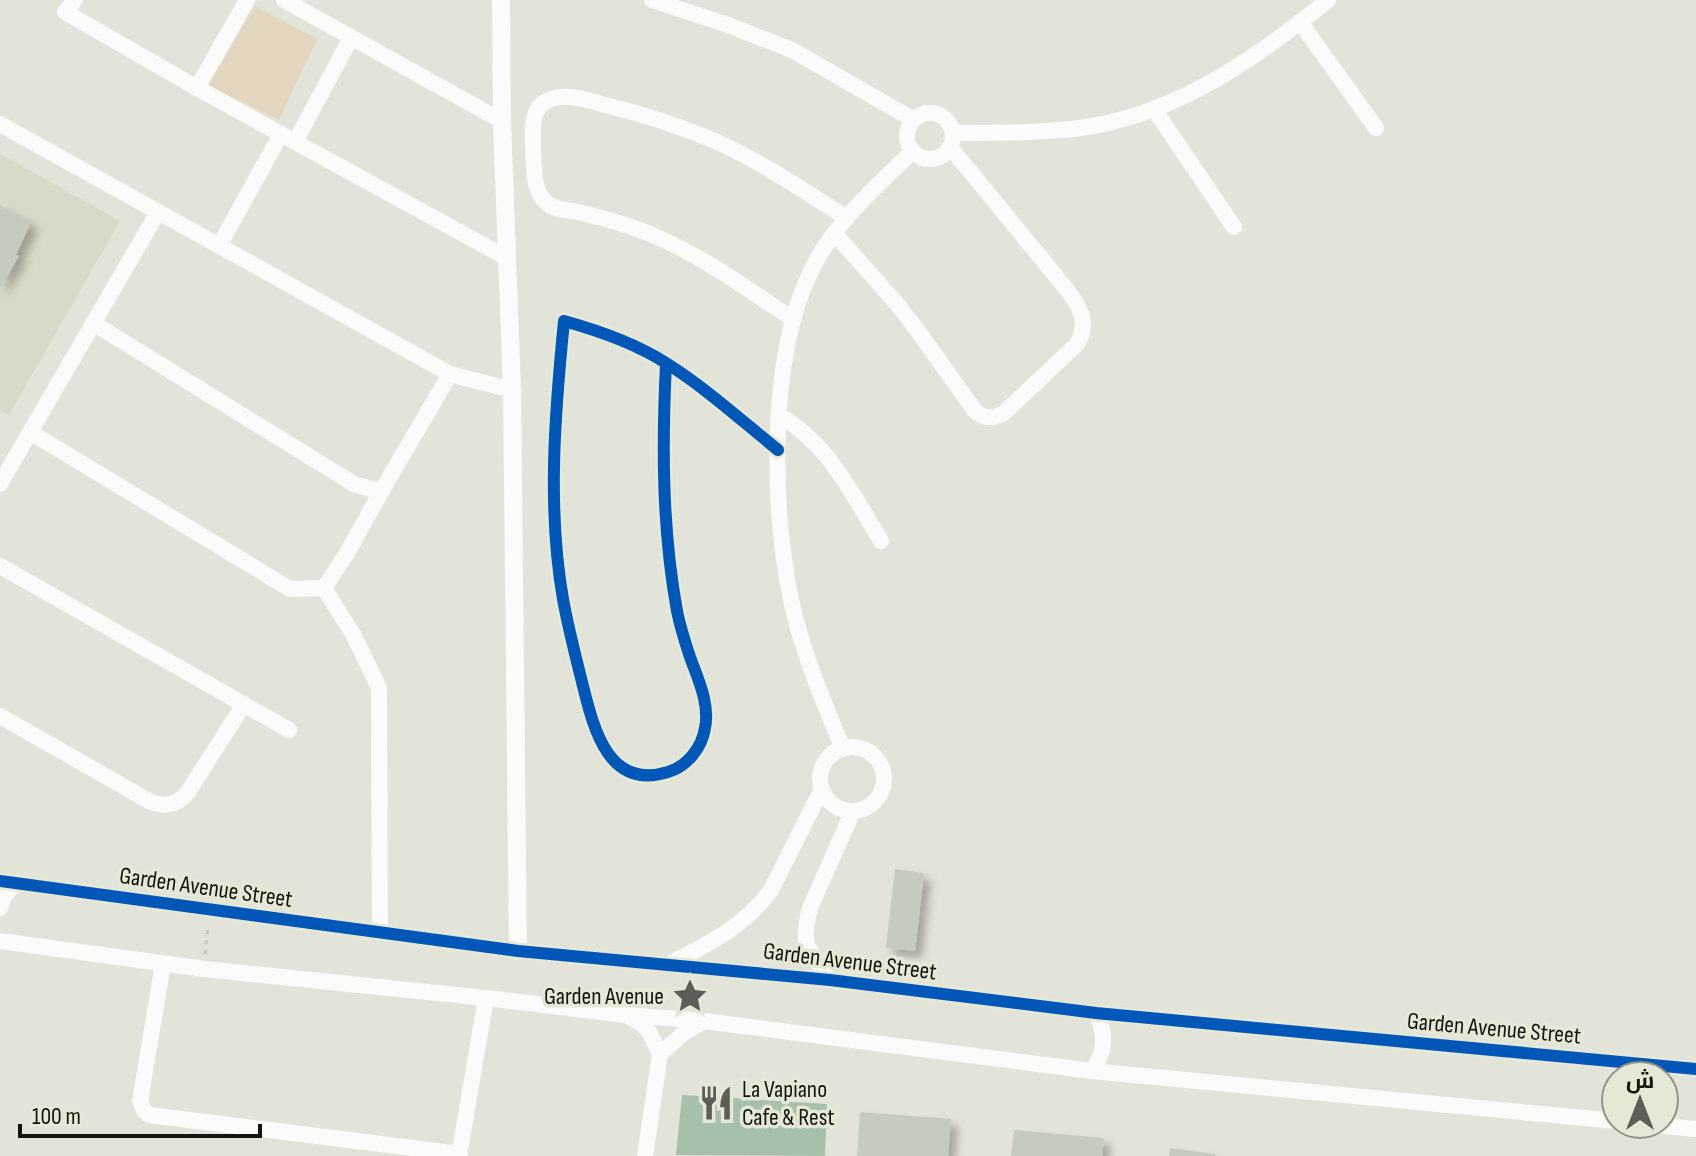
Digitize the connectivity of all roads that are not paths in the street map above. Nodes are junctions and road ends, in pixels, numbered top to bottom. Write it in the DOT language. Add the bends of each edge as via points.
graph roads {
  1 [pos="75,0"];
  2 [pos="247,0"];
  3 [pos="284,0"];
  4 [pos="501,0"];
  5 [pos="652,0"];
  6 [pos="1328,0"];
  7 [pos="1300,22"];
  8 [pos="351,38"];
  9 [pos="197,88"];
  10 [pos="1154,109"];
  11 [pos="914,120"];
  12 [pos="502,121"];
  13 [pos="0,124"];
  14 [pos="1376,128"];
  15 [pos="288,138"];
  16 [pos="951,140"];
  17 [pos="913,151"];
  18 [pos="158,212"];
  19 [pos="847,218"];
  20 [pos="1234,227"];
  21 [pos="835,234"];
  22 [pos="219,246"];
  23 [pos="507,258"];
  24 [pos="793,319"];
  25 [pos="93,323"];
  26 [pos="666,363"];
  27 [pos="450,374"];
  28 [pos="512,390"];
  29 [pos="780,416"];
  30 [pos="30,432"];
  31 [pos="778,450"];
  32 [pos="0,484"];
  33 [pos="381,492"];
  34 [pos="881,541"];
  35 [pos="0,566"];
  36 [pos="324,588"];
  37 [pos="244,704"];
  38 [pos="0,716"];
  39 [pos="289,730"];
  40 [pos="843,749"];
  41 [pos="822,789"];
  42 [pos="853,811"];
  43 [pos="8,882"];
  44 [pos="0,908"];
  45 [pos="0,919"];
  46 [pos="380,932"];
  47 [pos="6,942"];
  48 [pos="518,951"];
  49 [pos="163,964"];
  50 [pos="670,964"];
  51 [pos="830,980"];
  52 [pos="486,998"];
  53 [pos="1096,1013"];
  54 [pos="626,1015"];
  55 [pos="704,1021"];
  56 [pos="660,1054"];
  57 [pos="1696,1069"];
  58 [pos="1092,1071"];
  59 [pos="1600,1119"];
  60 [pos="460,1155"];
  61 [pos="645,1156"];
  1 -- 9 [label="street" via="65,12"];
  2 -- 9 [label="street"];
  3 -- 8 [label="street"];
  4 -- 12 [label="street"];
  5 -- 11 [label="street" via="792,50"];
  6 -- 7 [label="street"];
  7 -- 10 [label="street" via="1217,79"];
  7 -- 14 [label="street"];
  8 -- 12 [label="street"];
  8 -- 15 [label="street"];
  9 -- 15 [label="street"];
  10 -- 16 [label="street" via="1079,128"];
  10 -- 20 [label="street"];
  11 -- 16 [label="street" via="938,114 950,124"];
  11 -- 17 [label="street" via="907,138"];
  12 -- 23 [label="street"];
  13 -- 18 [label="street"];
  15 -- 22 [label="street"];
  15 -- 23 [label="street"];
  16 -- 17 [label="street" via="946,152 933,159"];
  16 -- 21 [label="street" via="1082,313 1077,344 1004,413 985,417 975,411 906,314"];
  17 -- 19 [label="street"];
  18 -- 22 [label="street"];
  18 -- 25 [label="street"];
  19 -- 21 [label="street"];
  19 -- 24 [label="street" via="774,171 685,129 581,99 556,98 538,108 533,125 535,172 548,205 655,236 720,270"];
  21 -- 24 [label="street" via="811,270"];
  22 -- 27 [label="street"];
  23 -- 28 [label="street"];
  24 -- 29 [label="street"];
  25 -- 30 [label="street"];
  25 -- 33 [label="street" via="354,484"];
  26 -- 26 [label="street" via="662,471 668,537 677,610 706,717 691,758 672,771 650,776 620,766 598,738 563,599 555,462 564,321 607,334"];
  26 -- 31 [label="street"];
  27 -- 28 [label="street"];
  27 -- 33 [label="street"];
  28 -- 48 [label="street"];
  29 -- 31 [label="street"];
  29 -- 34 [label="street" via="818,444"];
  30 -- 32 [label="street"];
  30 -- 36 [label="street" via="290,589"];
  31 -- 40 [label="street" via="779,512 794,614"];
  33 -- 36 [label="street"];
  35 -- 37 [label="street"];
  36 -- 46 [label="street" via="379,688"];
  37 -- 38 [label="street" via="188,792 163,805"];
  37 -- 39 [label="street"];
  40 -- 41 [label="street" via="822,769"];
  40 -- 42 [label="street" via="873,754 884,773 880,795"];
  41 -- 42 [label="street" via="834,805"];
  41 -- 50 [label="street" via="762,901 733,929"];
  42 -- 51 [label="street" via="805,925 805,943"];
  43 -- 44 [label="street"];
  43 -- 46 [label="street, Garden Avenue Street"];
  45 -- 47 [label="street"];
  46 -- 48 [label="street, Garden Avenue Street"];
  47 -- 49 [label="street"];
  48 -- 50 [label="street, Garden Avenue Street"];
  49 -- 52 [label="street"];
  49 -- 60 [label="street" via="140,1101 149,1115"];
  50 -- 51 [label="street, Garden Avenue Street"];
  51 -- 53 [label="street, Garden Avenue Street"];
  52 -- 54 [label="street"];
  52 -- 60 [label="street"];
  53 -- 57 [label="street, Garden Avenue Street"];
  53 -- 58 [label="street" via="1104,1046"];
  54 -- 55 [label="street"];
  54 -- 56 [label="street" via="649,1032"];
  55 -- 56 [label="street"];
  55 -- 58 [label="street"];
  56 -- 61 [label="street"];
  58 -- 59 [label="street"];
}
